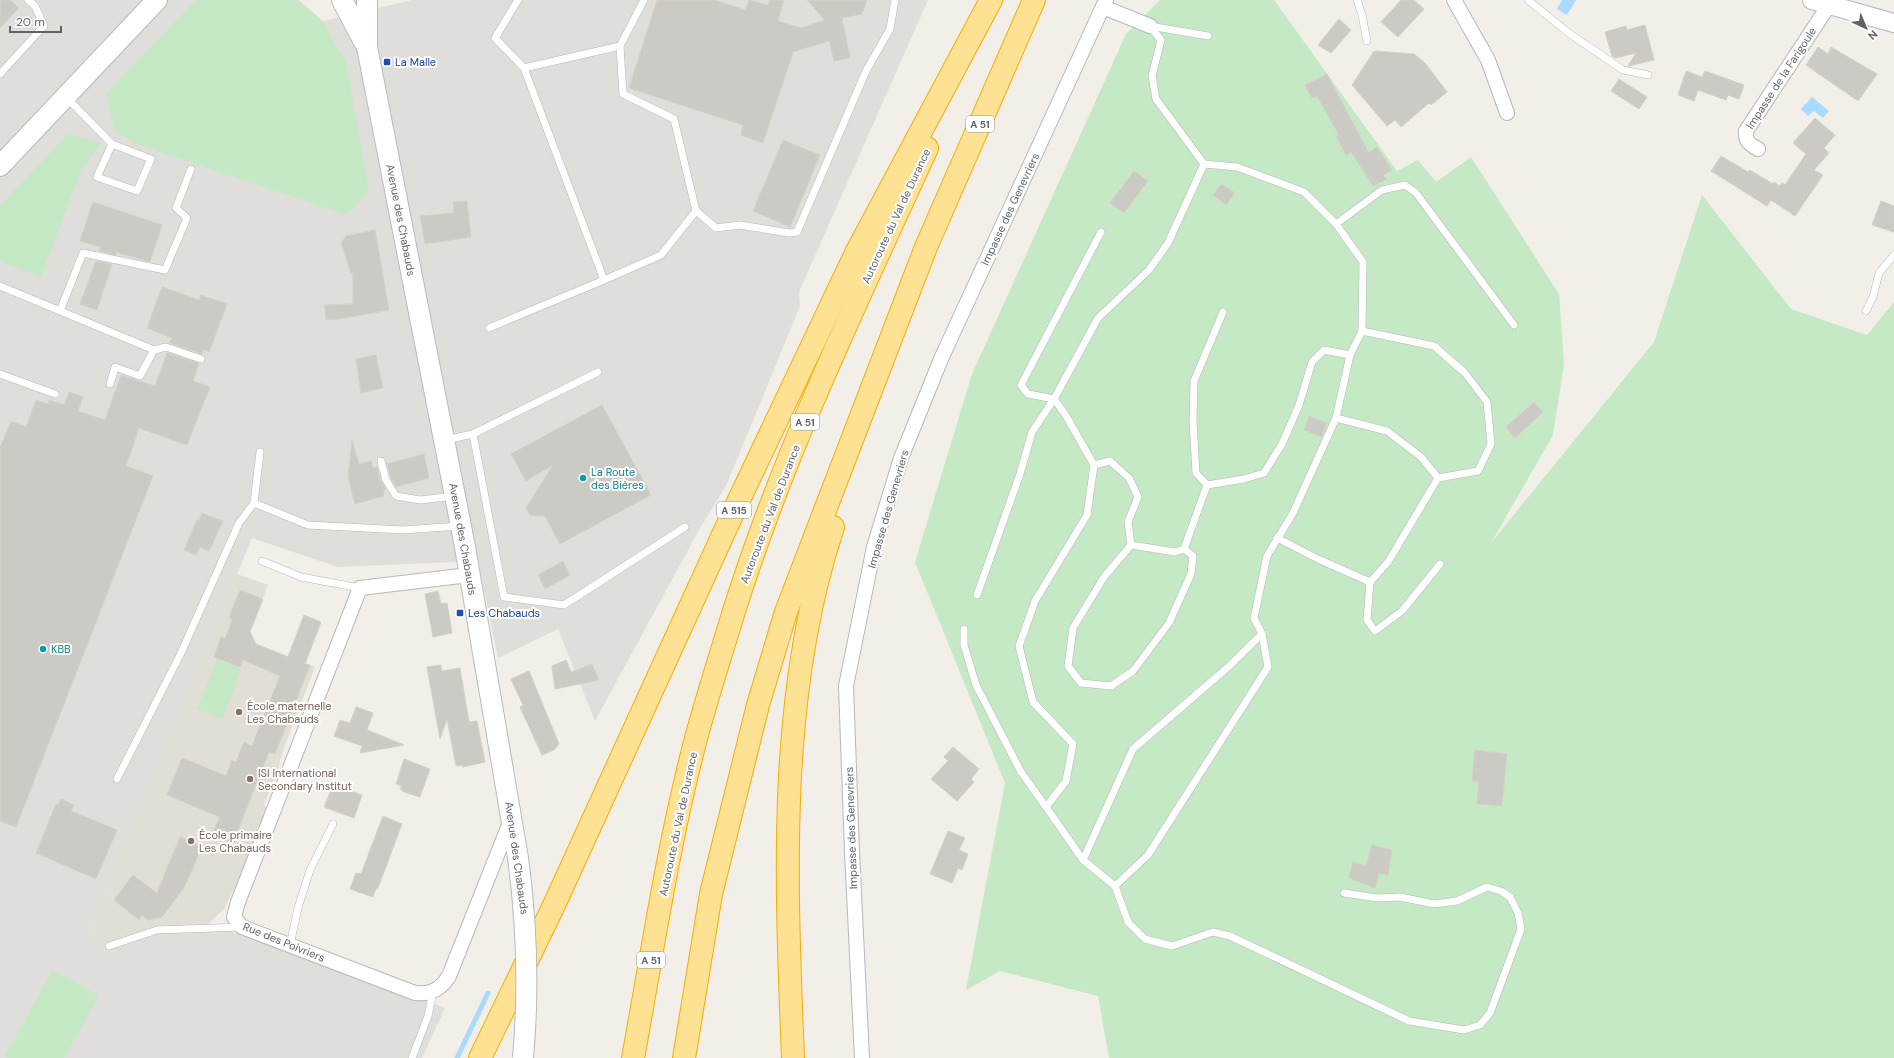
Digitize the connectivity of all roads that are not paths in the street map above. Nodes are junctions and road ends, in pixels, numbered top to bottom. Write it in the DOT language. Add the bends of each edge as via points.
graph roads {
  1 [pos="28,0"];
  2 [pos="157,0"];
  3 [pos="342,0"];
  4 [pos="366,0"];
  5 [pos="518,0"];
  6 [pos="644,0"];
  7 [pos="895,0"];
  8 [pos="991,0"];
  9 [pos="996,0"];
  10 [pos="1034,0"];
  11 [pos="1357,0"];
  12 [pos="1454,0"];
  13 [pos="1528,0"];
  14 [pos="1821,2"];
  15 [pos="1105,4"];
  16 [pos="1894,23"];
  17 [pos="1150,26"];
  18 [pos="1208,36"];
  19 [pos="1366,41"];
  20 [pos="620,46"];
  21 [pos="367,47"];
  22 [pos="524,68"];
  23 [pos="0,74"];
  24 [pos="1648,75"];
  25 [pos="65,97"];
  26 [pos="1507,113"];
  27 [pos="112,144"];
  28 [pos="1758,149"];
  29 [pos="1204,164"];
  30 [pos="0,166"];
  31 [pos="191,169"];
  32 [pos="696,211"];
  33 [pos="1336,224"];
  34 [pos="1101,232"];
  35 [pos="926,247"];
  36 [pos="1894,255"];
  37 [pos="604,280"];
  38 [pos="0,286"];
  39 [pos="60,311"];
  40 [pos="1866,311"];
  41 [pos="1223,312"];
  42 [pos="1514,325"];
  43 [pos="489,328"];
  44 [pos="1362,331"];
  45 [pos="154,350"];
  46 [pos="1350,355"];
  47 [pos="201,359"];
  48 [pos="598,372"];
  49 [pos="0,374"];
  50 [pos="110,384"];
  51 [pos="56,394"];
  52 [pos="1054,399"];
  53 [pos="1336,418"];
  54 [pos="474,434"];
  55 [pos="445,440"];
  56 [pos="260,452"];
  57 [pos="381,461"];
  58 [pos="1094,465"];
  59 [pos="1438,478"];
  60 [pos="1207,485"];
  61 [pos="455,496"];
  62 [pos="254,503"];
  63 [pos="460,526"];
  64 [pos="685,528"];
  65 [pos="1277,538"];
  66 [pos="1131,545"];
  67 [pos="1184,549"];
  68 [pos="262,561"];
  69 [pos="1440,564"];
  70 [pos="469,575"];
  71 [pos="1370,582"];
  72 [pos="360,588"];
  73 [pos="977,595"];
  74 [pos="964,629"];
  75 [pos="1262,634"];
  76 [pos="117,779"];
  77 [pos="1046,807"];
  78 [pos="512,818"];
  79 [pos="333,824"];
  80 [pos="1083,860"];
  81 [pos="1115,886"];
  82 [pos="1344,893"];
  83 [pos="242,927"];
  84 [pos="290,945"];
  85 [pos="109,946"];
  86 [pos="433,992"];
  87 [pos="495,1029"];
  88 [pos="412,1058"];
  89 [pos="480,1058"];
  90 [pos="483,1058"];
  91 [pos="523,1058"];
  92 [pos="633,1058"];
  93 [pos="684,1058"];
  94 [pos="793,1058"];
  95 [pos="862,1058"];
  1 -- 23 [label="lane" via="35,6 44,26"];
  2 -- 25 [label="main road"];
  3 -- 21 [label="main road, Avenue des Chabauds"];
  4 -- 21 [label="main road, Avenue des Chabauds"];
  5 -- 22 [label="lane" via="495,38"];
  6 -- 20 [label="lane"];
  7 -- 32 [label="lane" via="890,29 866,71 797,232 740,225 716,228"];
  8 -- 87 [label="highway, A 515" via="856,253 737,504"];
  9 -- 92 [label="highway, Autoroute du Val de Durance / A 51" via="837,345 775,496 735,609 698,733 677,825"];
  10 -- 35 [label="highway, A 51"];
  11 -- 19 [label="lane"];
  12 -- 26 [label="street" via="1488,60"];
  13 -- 24 [label="lane" via="1570,34 1623,70"];
  14 -- 16 [label="street"];
  14 -- 28 [label="street, Impasse de la Farigoule" via="1746,131 1748,143"];
  15 -- 17 [label="street"];
  15 -- 95 [label="street, Impasse des Genevriers" via="941,359 901,458 874,546 846,686"];
  17 -- 18 [label="lane"];
  17 -- 29 [label="lane" via="1161,40 1152,76 1156,99"];
  20 -- 22 [label="lane"];
  20 -- 32 [label="lane" via="623,94 674,119"];
  21 -- 55 [label="main road, Avenue des Chabauds"];
  22 -- 37 [label="lane"];
  25 -- 27 [label="lane"];
  25 -- 30 [label="main road"];
  27 -- 27 [label="lane" via="97,177 137,191 151,159"];
  29 -- 33 [label="lane" via="1237,167 1304,192"];
  29 -- 52 [label="lane" via="1168,243 1149,270 1098,318"];
  31 -- 39 [label="lane" via="176,208 187,218 165,270 83,253"];
  32 -- 37 [label="lane" via="662,255"];
  33 -- 42 [label="lane" via="1382,190 1405,185 1416,193"];
  33 -- 44 [label="lane" via="1363,262"];
  34 -- 52 [label="lane" via="1021,385 1028,394"];
  35 -- 93 [label="highway, A 51" via="786,612 758,705 711,894"];
  35 -- 94 [label="highway" via="826,547 805,635 792,740 788,847"];
  36 -- 40 [label="lane" via="1879,273 1873,297"];
  37 -- 43 [label="lane"];
  38 -- 39 [label="lane"];
  39 -- 45 [label="lane"];
  41 -- 60 [label="lane" via="1194,381 1196,473"];
  44 -- 46 [label="lane"];
  44 -- 59 [label="lane" via="1434,346 1465,373 1487,402 1491,444 1478,471"];
  45 -- 47 [label="lane" via="166,347"];
  45 -- 50 [label="lane" via="140,376 115,367"];
  46 -- 53 [label="lane"];
  46 -- 60 [label="lane" via="1324,350 1312,362 1299,405 1282,444 1264,473"];
  48 -- 54 [label="lane"];
  49 -- 51 [label="lane"];
  52 -- 58 [label="lane"];
  52 -- 73 [label="lane" via="1032,432 1020,474"];
  53 -- 59 [label="lane" via="1387,431 1421,457"];
  53 -- 65 [label="lane" via="1293,513"];
  54 -- 55 [label="lane"];
  54 -- 64 [label="lane" via="504,597 564,605"];
  55 -- 61 [label="main road, Avenue des Chabauds"];
  56 -- 62 [label="lane"];
  57 -- 61 [label="lane" via="386,480 396,496 420,500"];
  58 -- 66 [label="lane" via="1110,461 1129,478 1138,496 1128,522"];
  58 -- 77 [label="lane" via="1087,515 1035,601 1019,646 1033,702 1073,744 1066,781"];
  59 -- 71 [label="lane" via="1388,562"];
  60 -- 67 [label="lane"];
  61 -- 63 [label="main road, Avenue des Chabauds"];
  62 -- 63 [label="lane" via="308,525 403,530"];
  62 -- 76 [label="lane" via="239,523 180,652"];
  63 -- 70 [label="main road, Avenue des Chabauds"];
  65 -- 71 [label="lane"];
  65 -- 75 [label="lane" via="1267,556 1254,618"];
  66 -- 67 [label="lane" via="1175,552"];
  66 -- 67 [label="lane" via="1104,577 1073,628 1068,666 1081,682 1111,686 1133,670 1165,629 1191,574 1193,556"];
  68 -- 72 [label="lane" via="301,576"];
  69 -- 71 [label="lane" via="1402,611 1375,631 1367,620"];
  70 -- 72 [label="street"];
  70 -- 78 [label="main road, Avenue des Chabauds"];
  72 -- 83 [label="street, Rue des Poivriers" via="238,902 234,917"];
  74 -- 77 [label="lane" via="964,645 976,685 1021,772"];
  75 -- 80 [label="lane" via="1227,668 1133,749"];
  75 -- 81 [label="lane" via="1268,667 1148,855"];
  77 -- 80 [label="lane"];
  78 -- 86 [label="street" via="449,976 443,985"];
  78 -- 91 [label="main road, Avenue des Chabauds, bridge" via="526,941"];
  79 -- 84 [label="lane" via="310,870"];
  80 -- 81 [label="lane"];
  81 -- 82 [label="lane" via="1128,922 1145,939 1172,946 1213,932 1230,936 1409,1021 1464,1030 1480,1025 1490,1013 1521,929 1518,913 1510,897 1501,890 1487,887 1457,901 1434,904 1400,897 1377,898"];
  83 -- 84 [label="street, Rue des Poivriers"];
  83 -- 85 [label="lane" via="157,930"];
  84 -- 86 [label="street, Rue des Poivriers" via="415,993"];
  86 -- 88 [label="lane" via="428,1016"];
  87 -- 89 [label="highway, A 515"];
  87 -- 90 [label="highway"];
}
